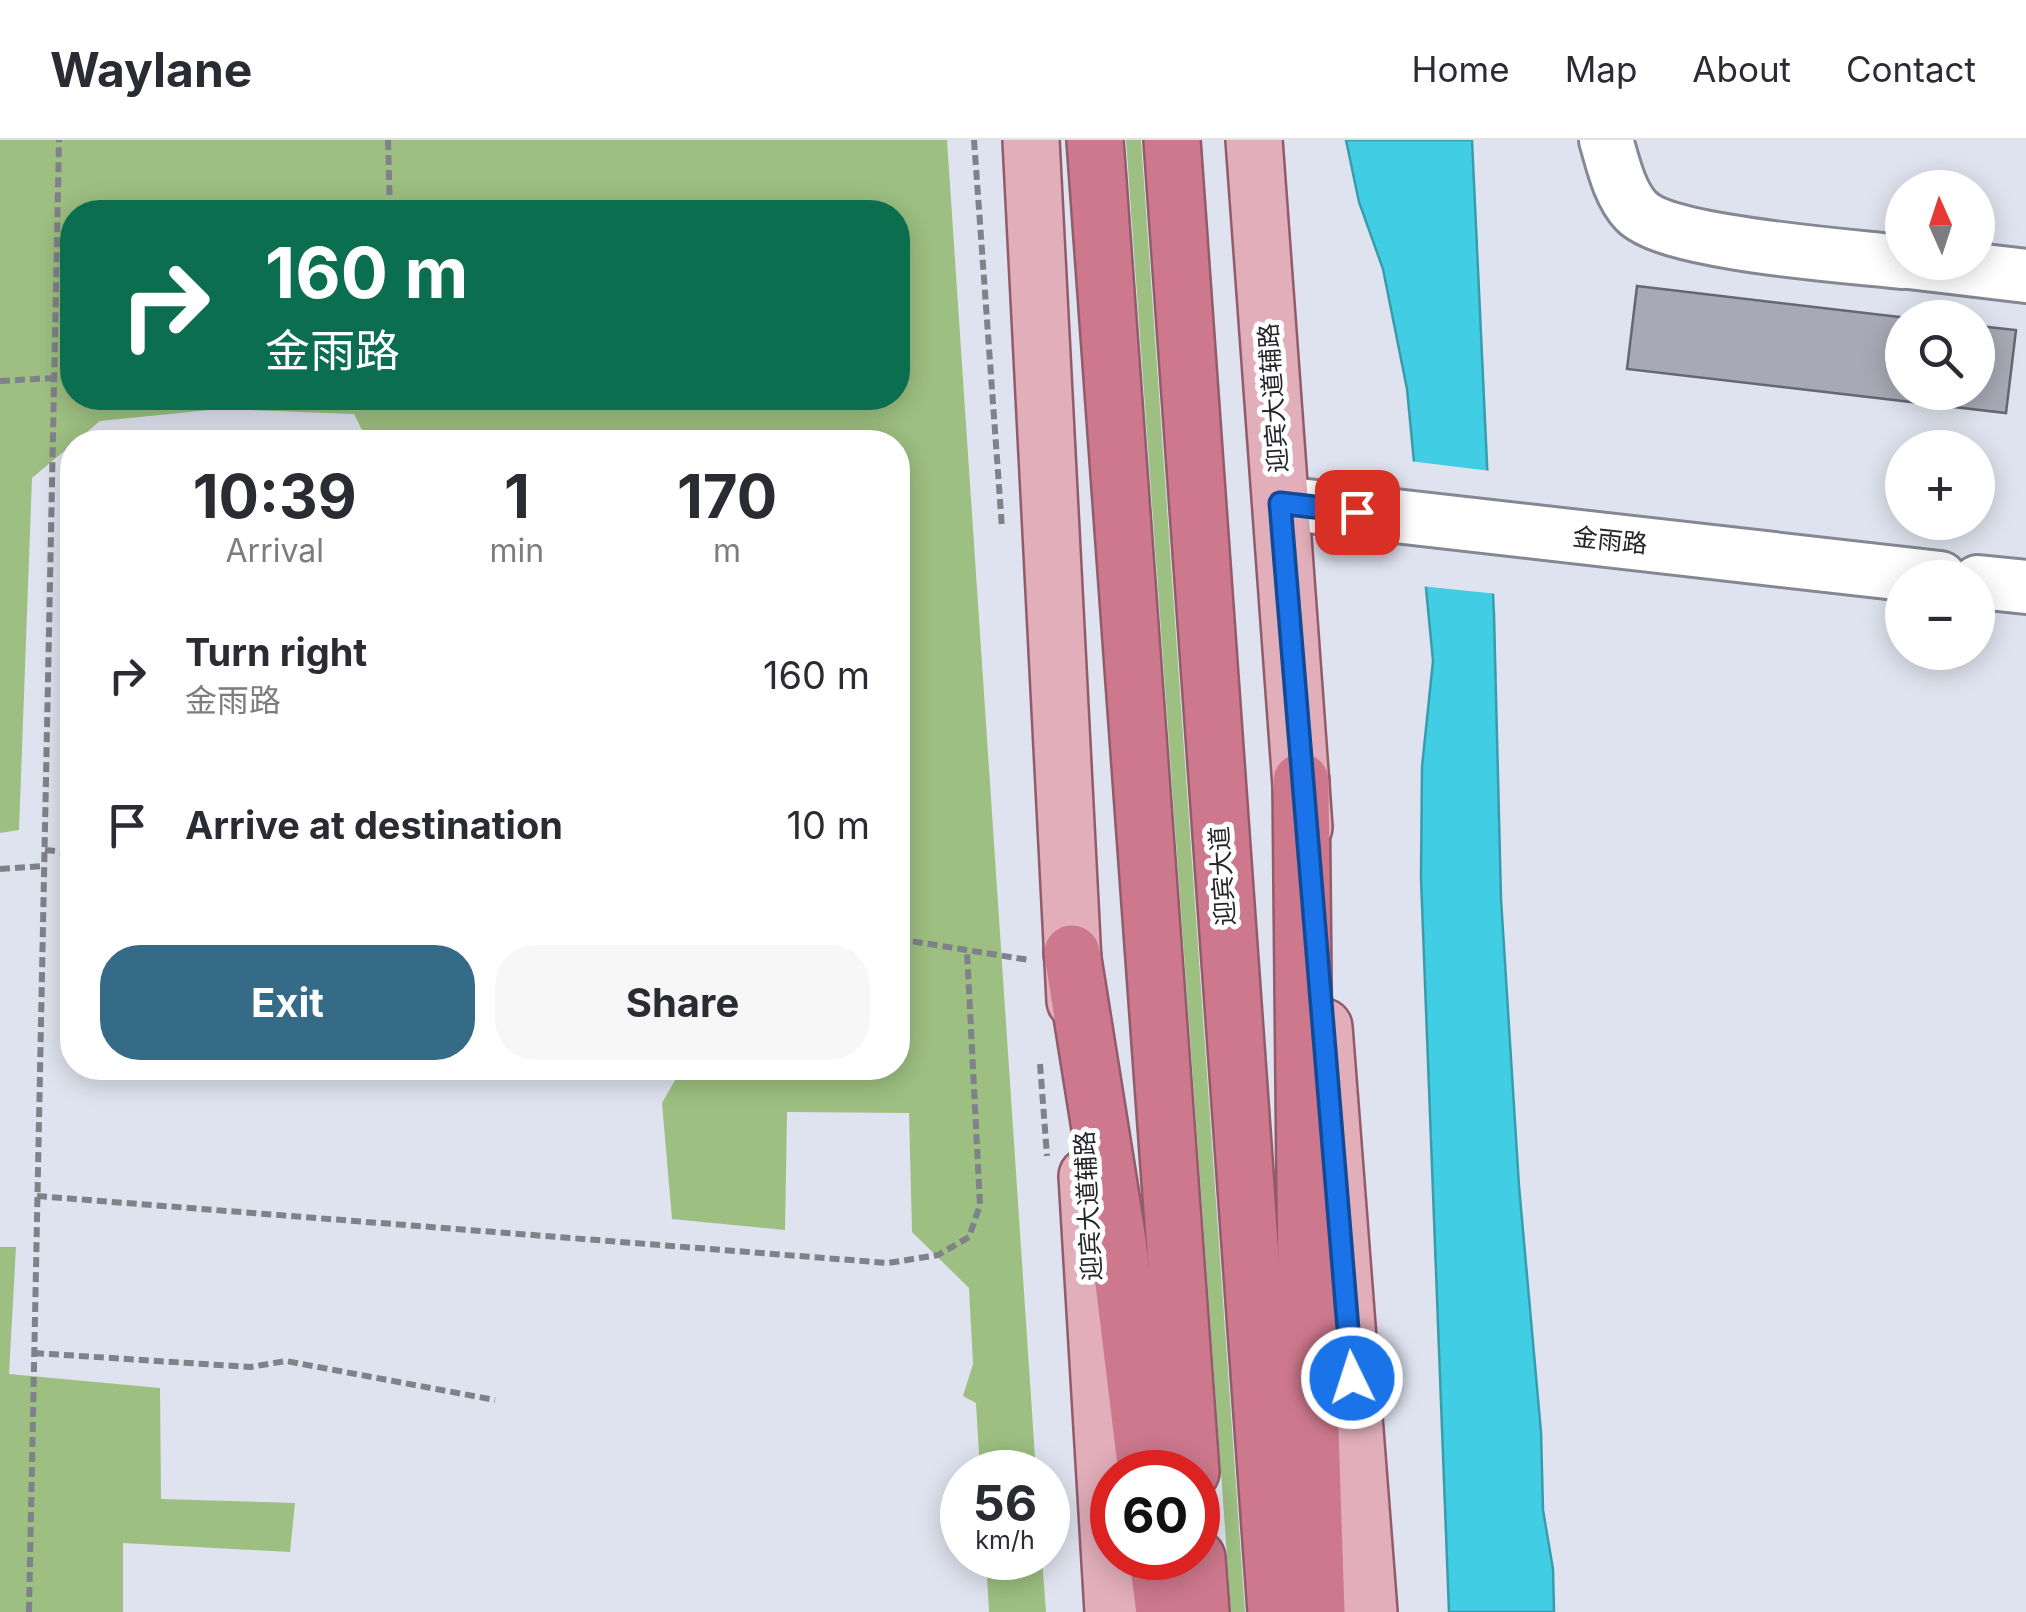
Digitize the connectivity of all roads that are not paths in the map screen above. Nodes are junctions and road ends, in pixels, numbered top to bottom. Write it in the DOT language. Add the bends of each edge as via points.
graph roads {
  1 [pos="1030,140"];
  2 [pos="1095,140"];
  3 [pos="1172,140"];
  4 [pos="1254,140"];
  5 [pos="1606,140"];
  6 [pos="1885,259"];
  7 [pos="1995,272"];
  8 [pos="2026,276"];
  9 [pos="1280,503"];
  10 [pos="1885,572"];
  11 [pos="1995,584"];
  12 [pos="2026,587"];
  13 [pos="1301,782"];
  14 [pos="1052,957"];
  15 [pos="1143,1450"];
  16 [pos="1189,1450"];
  17 [pos="1160,1580"];
  18 [pos="1198,1580"];
  19 [pos="1113,1612"];
  20 [pos="1164,1612"];
  21 [pos="1200,1612"];
  22 [pos="1276,1612"];
  23 [pos="1316,1612"];
  24 [pos="1369,1612"];
  1 -- 14 [label="main road, 迎宾大道辅路"];
  2 -- 16 [label="highway"];
  3 -- 22 [label="highway, 迎宾大道"];
  4 -- 9 [label="main road, 迎宾大道辅路"];
  5 -- 6 [label="street" via="1617,177 1637,211 1651,220 1739,242"];
  7 -- 8 [label="street"];
  9 -- 10 [label="street, 金雨路"];
  9 -- 13 [label="main road, 迎宾大道辅路"];
  11 -- 12 [label="street"];
  13 -- 23 [label="highway"];
  13 -- 24 [label="main road, 迎宾大道辅路" via="1336,1144"];
  14 -- 15 [label="highway" via="1118,1241"];
  14 -- 19 [label="main road, 迎宾大道辅路"];
  17 -- 20 [label="highway"];
  18 -- 21 [label="highway"];
}
